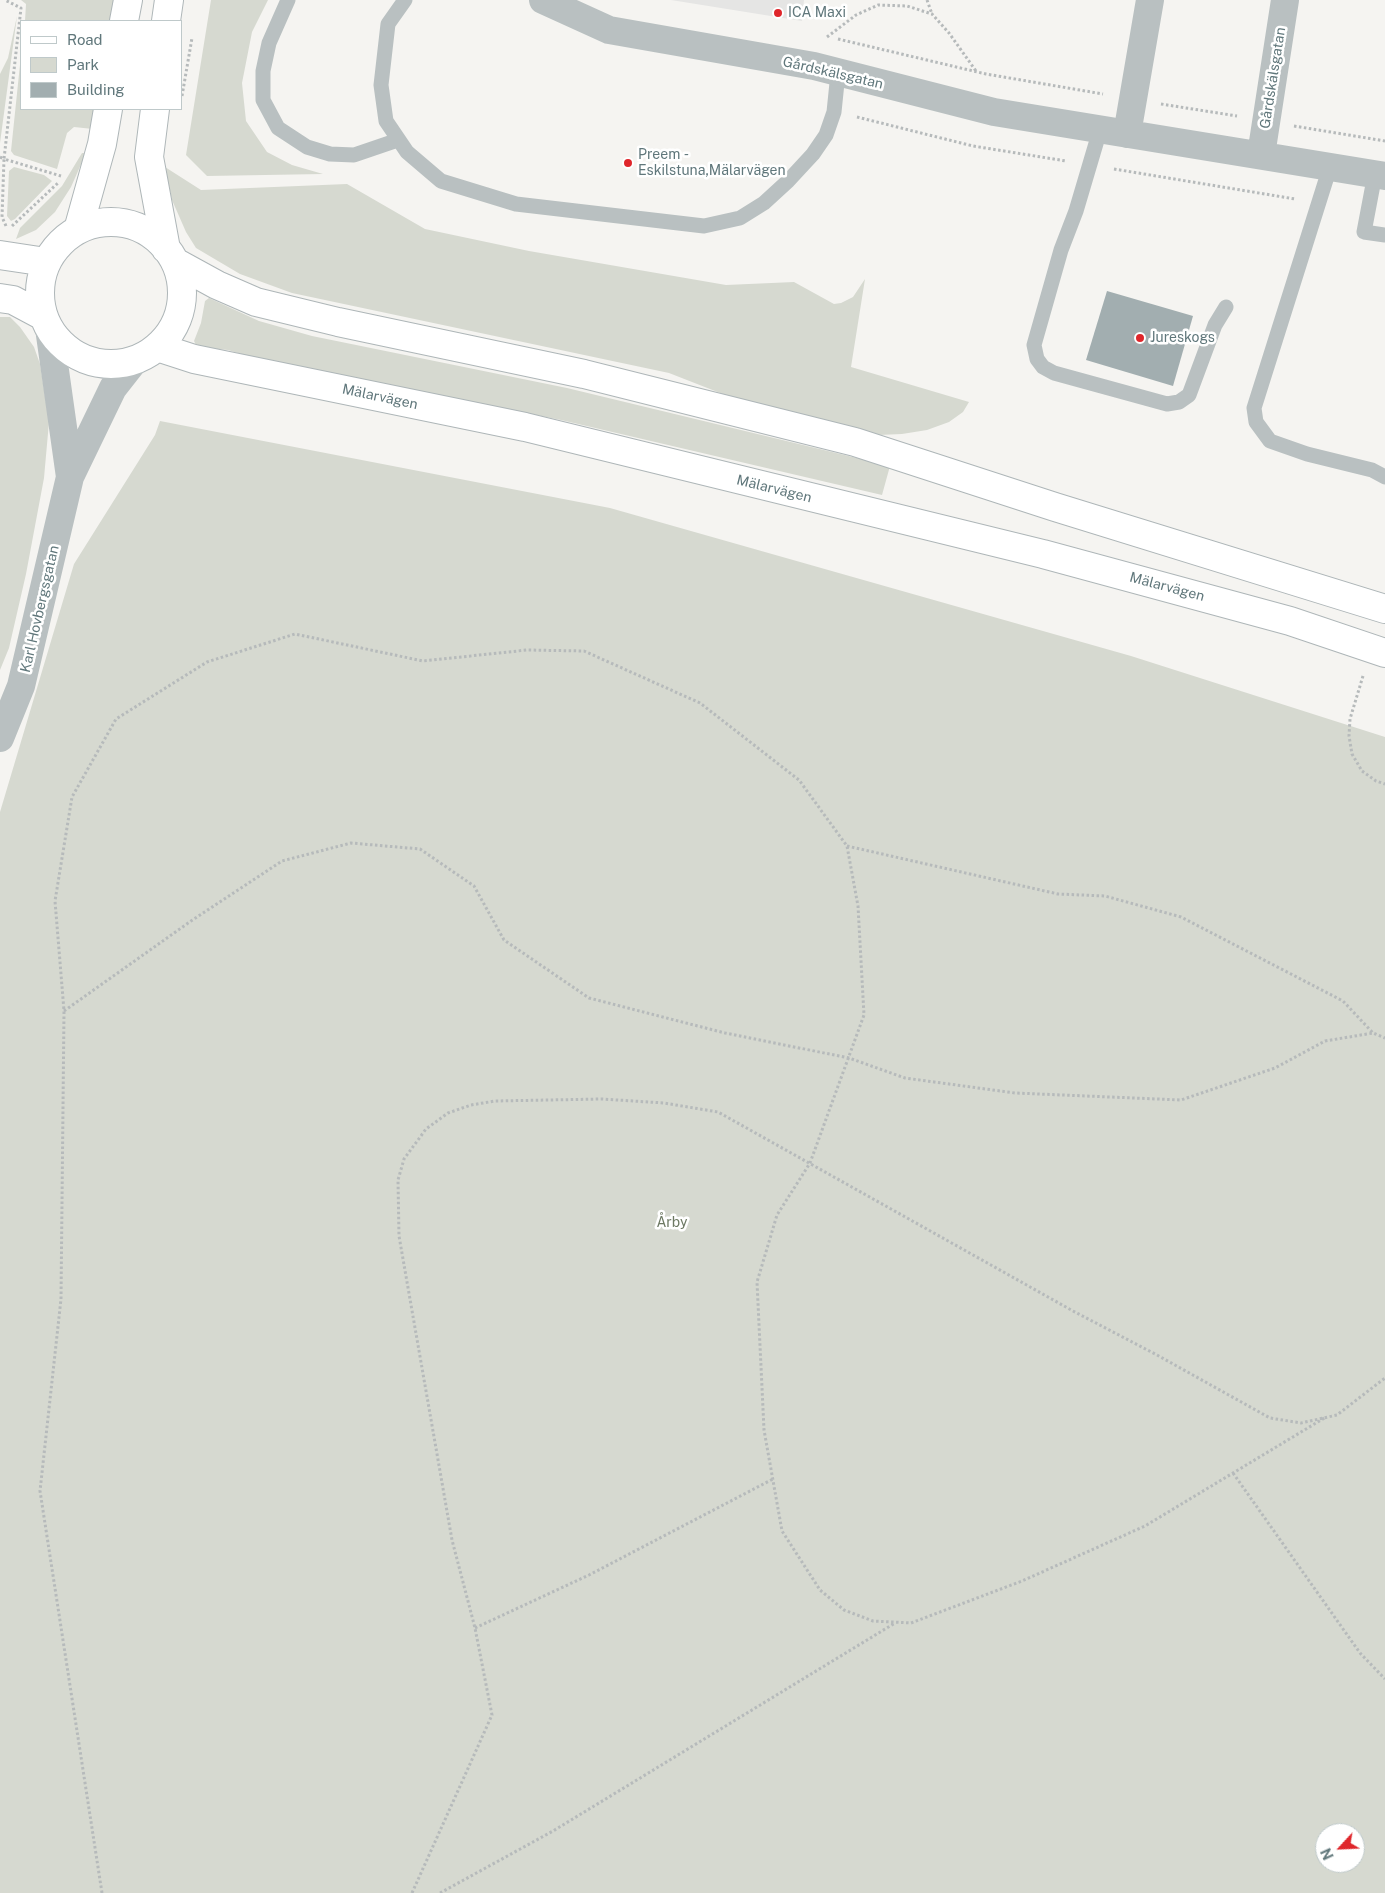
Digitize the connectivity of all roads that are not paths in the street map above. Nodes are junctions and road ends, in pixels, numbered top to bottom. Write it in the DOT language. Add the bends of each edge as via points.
graph roads {
  1 [pos="128,0"];
  2 [pos="169,0"];
  3 [pos="288,0"];
  4 [pos="404,0"];
  5 [pos="543,0"];
  6 [pos="1150,0"];
  7 [pos="1285,0"];
  8 [pos="124,20"];
  9 [pos="166,20"];
  10 [pos="838,73"];
  11 [pos="108,110"];
  12 [pos="155,110"];
  13 [pos="1100,130"];
  14 [pos="1127,134"];
  15 [pos="398,140"];
  16 [pos="1261,155"];
  17 [pos="1330,167"];
  18 [pos="1380,175"];
  19 [pos="78,230"];
  20 [pos="1385,235"];
  21 [pos="0,255"];
  22 [pos="170,255"];
  23 [pos="46,262"];
  24 [pos="0,298"];
  25 [pos="1226,307"];
  26 [pos="46,322"];
  27 [pos="146,354"];
  28 [pos="1381,472"];
  29 [pos="70,478"];
  30 [pos="1385,609"];
  31 [pos="1378,650"];
  32 [pos="0,738"];
  1 -- 8 [label="main road"];
  2 -- 9 [label="main road"];
  3 -- 15 [label="lane" via="269,43 263,71 263,100 278,128 307,147 330,154 354,155"];
  4 -- 15 [label="lane" via="388,24 380,85 386,121"];
  5 -- 10 [label="street, Gårdskälsgatan" via="610,30"];
  6 -- 14 [label="street"];
  7 -- 16 [label="street, Gårdskälsgatan"];
  10 -- 13 [label="street, Gårdskälsgatan" via="994,112"];
  10 -- 15 [label="lane" via="834,112 826,135 813,154 764,203 740,218 704,226 516,204 441,181"];
  11 -- 19 [label="main road" via="102,144"];
  12 -- 22 [label="main road" via="149,157"];
  13 -- 14 [label="street, Gårdskälsgatan"];
  13 -- 25 [label="lane" via="1034,345 1037,359 1054,373 1167,404 1179,402 1189,395 1215,326"];
  14 -- 16 [label="street, Gårdskälsgatan"];
  16 -- 17 [label="street, Gårdskälsgatan"];
  17 -- 18 [label="street, Gårdskälsgatan"];
  17 -- 28 [label="lane" via="1254,408 1260,430 1270,441 1307,454"];
  18 -- 20 [label="lane" via="1364,232"];
  19 -- 22 [label="main road" via="90,225 119,222 146,231"];
  19 -- 23 [label="main road" via="60,242"];
  21 -- 23 [label="main road"];
  22 -- 27 [label="main road" via="182,287 182,300 174,326"];
  22 -- 30 [label="main road" via="217,285 256,302 584,374 855,442"];
  23 -- 26 [label="main road" via="39,294"];
  24 -- 26 [label="main road" via="13,300"];
  26 -- 27 [label="main road" via="62,344 80,357 94,362 109,364"];
  26 -- 29 [label="street, Karl Hovbergsgatan"];
  27 -- 29 [label="street, Karl Hovbergsgatan" via="113,388"];
  27 -- 31 [label="main road, Mälarvägen" via="194,359 525,427 1043,554 1290,620"];
  29 -- 32 [label="street, Karl Hovbergsgatan" via="21,686"];
}
